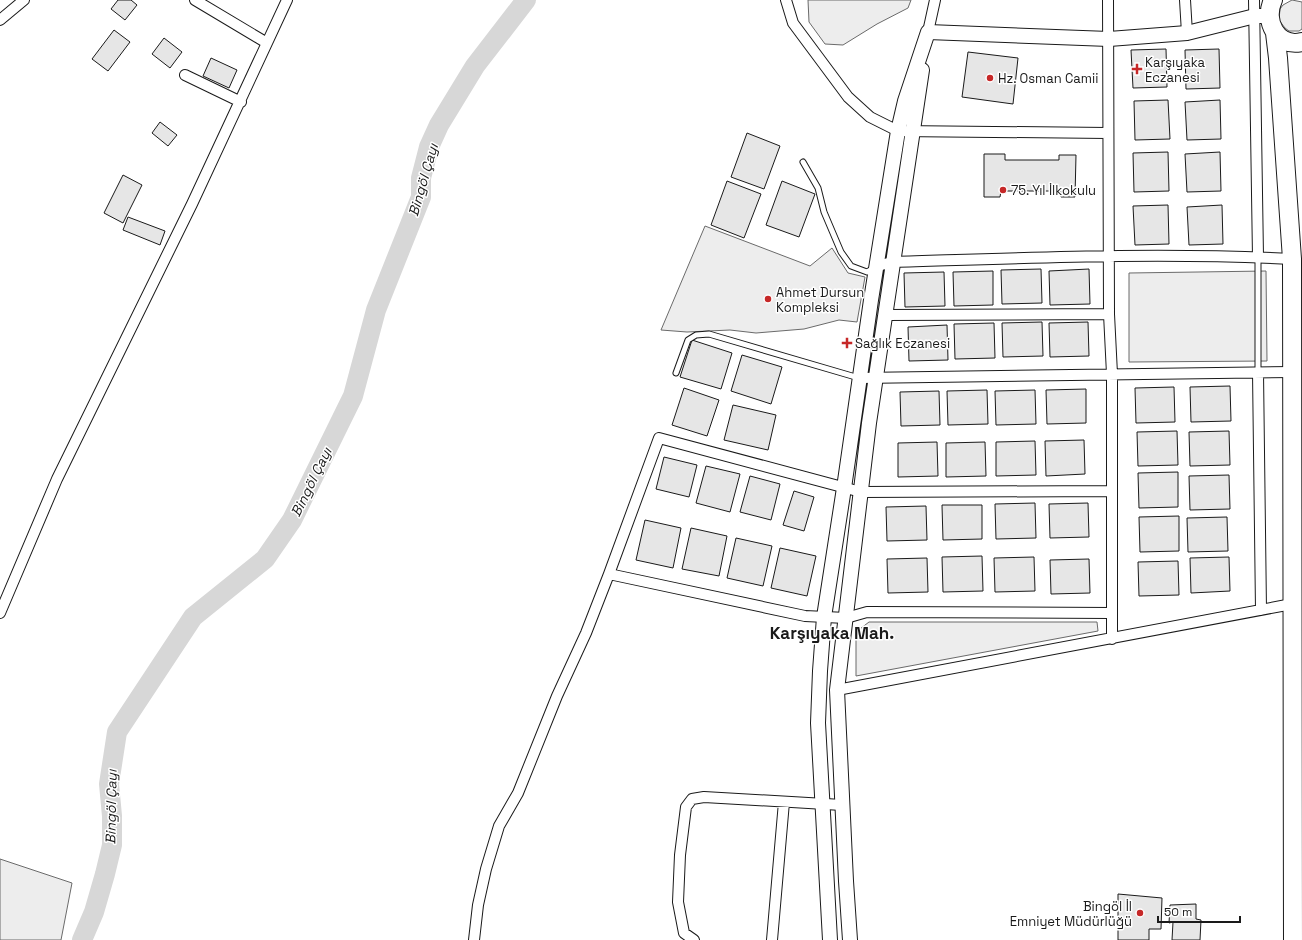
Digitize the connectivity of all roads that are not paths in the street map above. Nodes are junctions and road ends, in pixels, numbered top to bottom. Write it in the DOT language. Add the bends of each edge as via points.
graph roads {
  1 [pos="24,0"];
  2 [pos="195,0"];
  3 [pos="287,0"];
  4 [pos="786,0"];
  5 [pos="935,0"];
  6 [pos="1108,0"];
  7 [pos="1186,0"];
  8 [pos="1254,0"];
  9 [pos="1265,11"];
  10 [pos="0,20"];
  11 [pos="928,32"];
  12 [pos="1187,33"];
  13 [pos="1275,33"];
  14 [pos="1108,39"];
  15 [pos="1302,42"];
  16 [pos="267,43"];
  17 [pos="185,75"];
  18 [pos="241,102"];
  19 [pos="898,131"];
  20 [pos="913,131"];
  21 [pos="1108,134"];
  22 [pos="803,162"];
  23 [pos="1109,256"];
  24 [pos="1258,257"];
  25 [pos="1292,259"];
  26 [pos="894,262"];
  27 [pos="876,266"];
  28 [pos="1109,314"];
  29 [pos="885,315"];
  30 [pos="1258,372"];
  31 [pos="1292,372"];
  32 [pos="676,373"];
  33 [pos="1112,374"];
  34 [pos="860,378"];
  35 [pos="875,378"];
  36 [pos="844,488"];
  37 [pos="1111,491"];
  38 [pos="861,492"];
  39 [pos="609,574"];
  40 [pos="1292,604"];
  41 [pos="1261,610"];
  42 [pos="0,613"];
  43 [pos="1112,613"];
  44 [pos="824,617"];
  45 [pos="846,618"];
  46 [pos="1112,639"];
  47 [pos="838,690"];
  48 [pos="784,802"];
  49 [pos="822,804"];
  50 [pos="842,805"];
  51 [pos="474,940"];
  52 [pos="694,940"];
  53 [pos="772,940"];
  54 [pos="830,940"];
  55 [pos="850,940"];
  56 [pos="1293,940"];
  1 -- 10 [label="street"];
  2 -- 16 [label="street"];
  3 -- 16 [label="street"];
  4 -- 19 [label="street" via="793,23 848,97 870,117"];
  5 -- 11 [label="street"];
  6 -- 14 [label="street"];
  7 -- 12 [label="street"];
  8 -- 9 [label="street"];
  9 -- 12 [label="street"];
  9 -- 13 [label="highway"];
  9 -- 24 [label="street"];
  11 -- 14 [label="street"];
  11 -- 19 [label="street" via="905,101"];
  11 -- 20 [label="street"];
  12 -- 14 [label="street"];
  13 -- 15 [label="highway" via="1290,42"];
  13 -- 25 [label="highway"];
  14 -- 21 [label="street"];
  16 -- 18 [label="street"];
  17 -- 18 [label="street"];
  18 -- 42 [label="street" via="58,479"];
  19 -- 20 [label="street"];
  19 -- 27 [label="street"];
  20 -- 21 [label="street"];
  20 -- 26 [label="street"];
  21 -- 23 [label="street"];
  22 -- 27 [label="lane" via="818,188 824,212 841,252 851,266 856,268 867,272"];
  23 -- 24 [label="street"];
  23 -- 26 [label="street"];
  23 -- 28 [label="street"];
  24 -- 25 [label="street"];
  24 -- 30 [label="lane"];
  25 -- 31 [label="highway"];
  26 -- 27 [label="street"];
  26 -- 29 [label="street"];
  27 -- 34 [label="street"];
  28 -- 29 [label="street"];
  28 -- 33 [label="street"];
  29 -- 35 [label="street"];
  30 -- 31 [label="street"];
  30 -- 33 [label="street"];
  30 -- 41 [label="street"];
  31 -- 40 [label="highway"];
  32 -- 34 [label="lane" via="688,340 696,335 709,334"];
  33 -- 35 [label="street"];
  33 -- 37 [label="street"];
  34 -- 35 [label="street"];
  34 -- 36 [label="street"];
  35 -- 38 [label="street"];
  36 -- 38 [label="street"];
  36 -- 39 [label="street" via="659,438"];
  36 -- 44 [label="street"];
  37 -- 38 [label="street"];
  37 -- 43 [label="street"];
  38 -- 45 [label="street"];
  39 -- 44 [label="street" via="805,616"];
  39 -- 51 [label="street" via="518,793 500,826 486,869"];
  40 -- 41 [label="street"];
  40 -- 56 [label="highway"];
  41 -- 46 [label="street"];
  43 -- 45 [label="street" via="867,612"];
  43 -- 46 [label="street"];
  44 -- 45 [label="street"];
  44 -- 49 [label="street" via="818,723"];
  45 -- 47 [label="street"];
  46 -- 47 [label="street"];
  47 -- 50 [label="street"];
  48 -- 49 [label="street"];
  48 -- 52 [label="street" via="704,797 692,799 686,807 678,902 684,933"];
  48 -- 53 [label="street"];
  49 -- 50 [label="street"];
  49 -- 54 [label="street"];
  50 -- 55 [label="street"];
}
